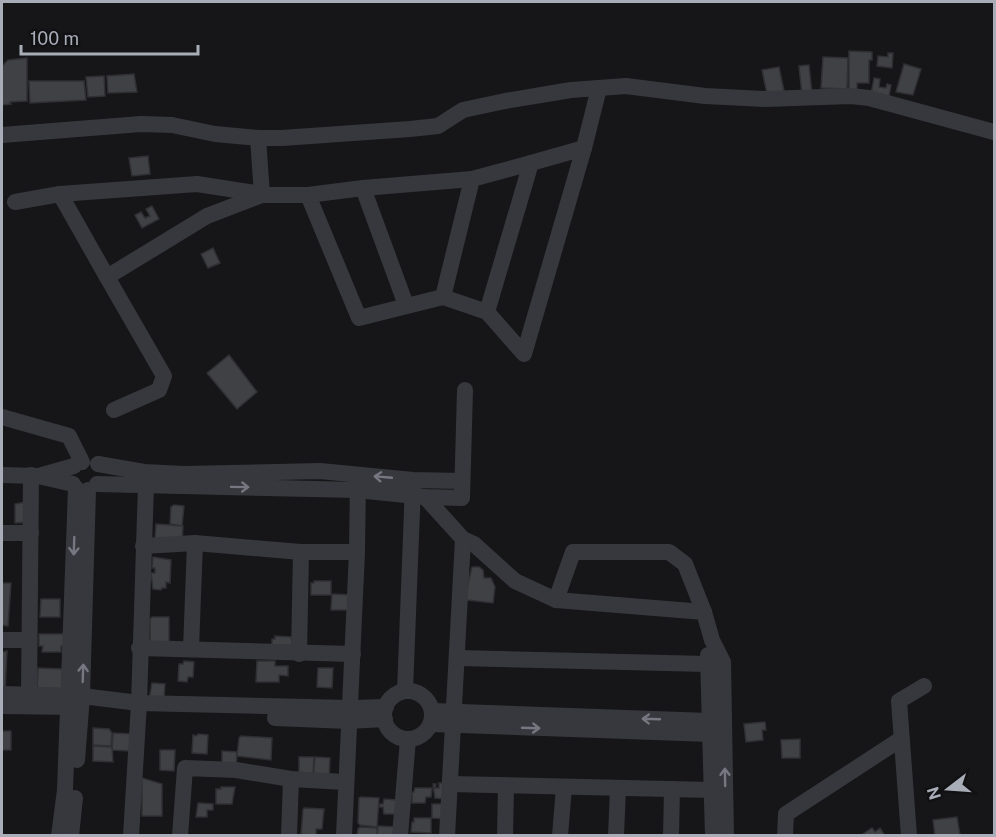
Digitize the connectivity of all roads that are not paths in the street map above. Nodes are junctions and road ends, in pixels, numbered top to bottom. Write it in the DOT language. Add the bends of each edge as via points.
graph roads {
  1 [pos="599,88"];
  2 [pos="994,132"];
  3 [pos="2,135"];
  4 [pos="258,138"];
  5 [pos="584,148"];
  6 [pos="531,163"];
  7 [pos="472,178"];
  8 [pos="363,188"];
  9 [pos="60,194"];
  10 [pos="262,195"];
  11 [pos="308,195"];
  12 [pos="15,202"];
  13 [pos="107,278"];
  14 [pos="443,297"];
  15 [pos="406,305"];
  16 [pos="487,312"];
  17 [pos="465,390"];
  18 [pos="114,410"];
  19 [pos="2,417"];
  20 [pos="85,464"];
  21 [pos="2,475"];
  22 [pos="35,475"];
  23 [pos="145,478"];
  24 [pos="358,483"];
  25 [pos="83,486"];
  26 [pos="417,491"];
  27 [pos="2,533"];
  28 [pos="31,533"];
  29 [pos="464,539"];
  30 [pos="195,543"];
  31 [pos="143,546"];
  32 [pos="301,552"];
  33 [pos="357,552"];
  34 [pos="556,600"];
  35 [pos="704,612"];
  36 [pos="2,640"];
  37 [pos="29,640"];
  38 [pos="711,640"];
  39 [pos="139,648"];
  40 [pos="191,649"];
  41 [pos="299,654"];
  42 [pos="353,654"];
  43 [pos="457,658"];
  44 [pos="708,664"];
  45 [pos="924,686"];
  46 [pos="405,691"];
  47 [pos="2,694"];
  48 [pos="28,694"];
  49 [pos="75,701"];
  50 [pos="2,706"];
  51 [pos="138,707"];
  52 [pos="385,713"];
  53 [pos="349,715"];
  54 [pos="431,718"];
  55 [pos="453,718"];
  56 [pos="709,728"];
  57 [pos="408,739"];
  58 [pos="901,739"];
  59 [pos="291,779"];
  60 [pos="345,782"];
  61 [pos="450,784"];
  62 [pos="507,786"];
  63 [pos="564,787"];
  64 [pos="618,788"];
  65 [pos="672,789"];
  66 [pos="712,790"];
  67 [pos="58,836"];
  68 [pos="71,836"];
  69 [pos="132,836"];
  70 [pos="180,836"];
  71 [pos="289,836"];
  72 [pos="344,836"];
  73 [pos="400,836"];
  74 [pos="447,836"];
  75 [pos="505,836"];
  76 [pos="560,836"];
  77 [pos="616,836"];
  78 [pos="671,836"];
  79 [pos="713,836"];
  80 [pos="726,836"];
  81 [pos="785,836"];
  82 [pos="909,836"];
  1 -- 2 [label="street" via="626,86 766,99 869,98"];
  1 -- 4 [label="street" via="463,110 438,126"];
  1 -- 5 [label="street"];
  3 -- 4 [label="street" via="141,124"];
  4 -- 10 [label="street"];
  5 -- 6 [label="street"];
  5 -- 16 [label="street" via="524,354"];
  6 -- 7 [label="street"];
  6 -- 16 [label="street"];
  7 -- 8 [label="street"];
  7 -- 14 [label="street"];
  8 -- 11 [label="street"];
  8 -- 15 [label="street"];
  9 -- 10 [label="street" via="197,184"];
  9 -- 12 [label="street"];
  9 -- 13 [label="street"];
  10 -- 11 [label="street"];
  10 -- 13 [label="street" via="207,216"];
  11 -- 15 [label="street" via="359,318"];
  13 -- 18 [label="street" via="164,376 159,390"];
  14 -- 15 [label="street"];
  14 -- 16 [label="street"];
  17 -- 26 [label="street" via="462,489"];
  19 -- 20 [label="street" via="69,436"];
  20 -- 22 [label="street"];
  20 -- 23 [label="street"];
  20 -- 25 [label="street" via="70,475"];
  20 -- 25 [label="street" via="99,479"];
  21 -- 22 [label="street"];
  22 -- 25 [label="street"];
  22 -- 28 [label="street"];
  23 -- 24 [label="street" via="320,471"];
  23 -- 25 [label="street"];
  23 -- 31 [label="street"];
  24 -- 26 [label="street"];
  24 -- 33 [label="street"];
  25 -- 49 [label="street"];
  26 -- 29 [label="street"];
  26 -- 46 [label="street"];
  27 -- 28 [label="street"];
  28 -- 37 [label="street"];
  29 -- 34 [label="street" via="515,580"];
  29 -- 43 [label="street"];
  30 -- 31 [label="street"];
  30 -- 32 [label="street"];
  30 -- 40 [label="street"];
  31 -- 39 [label="street"];
  32 -- 33 [label="street"];
  32 -- 41 [label="street"];
  33 -- 42 [label="street"];
  34 -- 35 [label="street"];
  34 -- 35 [label="street" via="573,552 669,552 685,564"];
  35 -- 38 [label="street"];
  36 -- 37 [label="street"];
  37 -- 48 [label="street"];
  38 -- 44 [label="street"];
  80 -- 38 [label="street, one-way" via="723,662"];
  39 -- 40 [label="street"];
  39 -- 51 [label="street"];
  40 -- 41 [label="street"];
  41 -- 42 [label="street"];
  42 -- 53 [label="street"];
  43 -- 44 [label="street"];
  43 -- 55 [label="street"];
  44 -- 56 [label="street"];
  45 -- 58 [label="street" via="898,701"];
  46 -- 52 [label="street" via="392,697"];
  46 -- 54 [label="street" via="426,698"];
  47 -- 48 [label="street"];
  48 -- 49 [label="street"];
  49 -- 50 [label="street"];
  49 -- 51 [label="street"];
  49 -- 67 [label="street"];
  49 -- 68 [label="street"];
  51 -- 53 [label="street"];
  51 -- 69 [label="street"];
  52 -- 53 [label="street"];
  52 -- 57 [label="street" via="393,734"];
  53 -- 60 [label="street"];
  54 -- 55 [label="street"];
  54 -- 57 [label="street" via="426,732"];
  55 -- 56 [label="street"];
  55 -- 61 [label="street"];
  56 -- 66 [label="street"];
  57 -- 73 [label="street"];
  58 -- 81 [label="street" via="786,814"];
  58 -- 82 [label="street"];
  59 -- 60 [label="street"];
  59 -- 70 [label="street" via="236,770 184,768"];
  59 -- 71 [label="street"];
  60 -- 72 [label="street"];
  61 -- 62 [label="street"];
  61 -- 74 [label="street"];
  62 -- 63 [label="street"];
  62 -- 75 [label="street"];
  63 -- 64 [label="street"];
  63 -- 76 [label="street"];
  64 -- 65 [label="street"];
  64 -- 77 [label="street"];
  65 -- 66 [label="street"];
  65 -- 78 [label="street"];
  66 -- 79 [label="street"];
}
